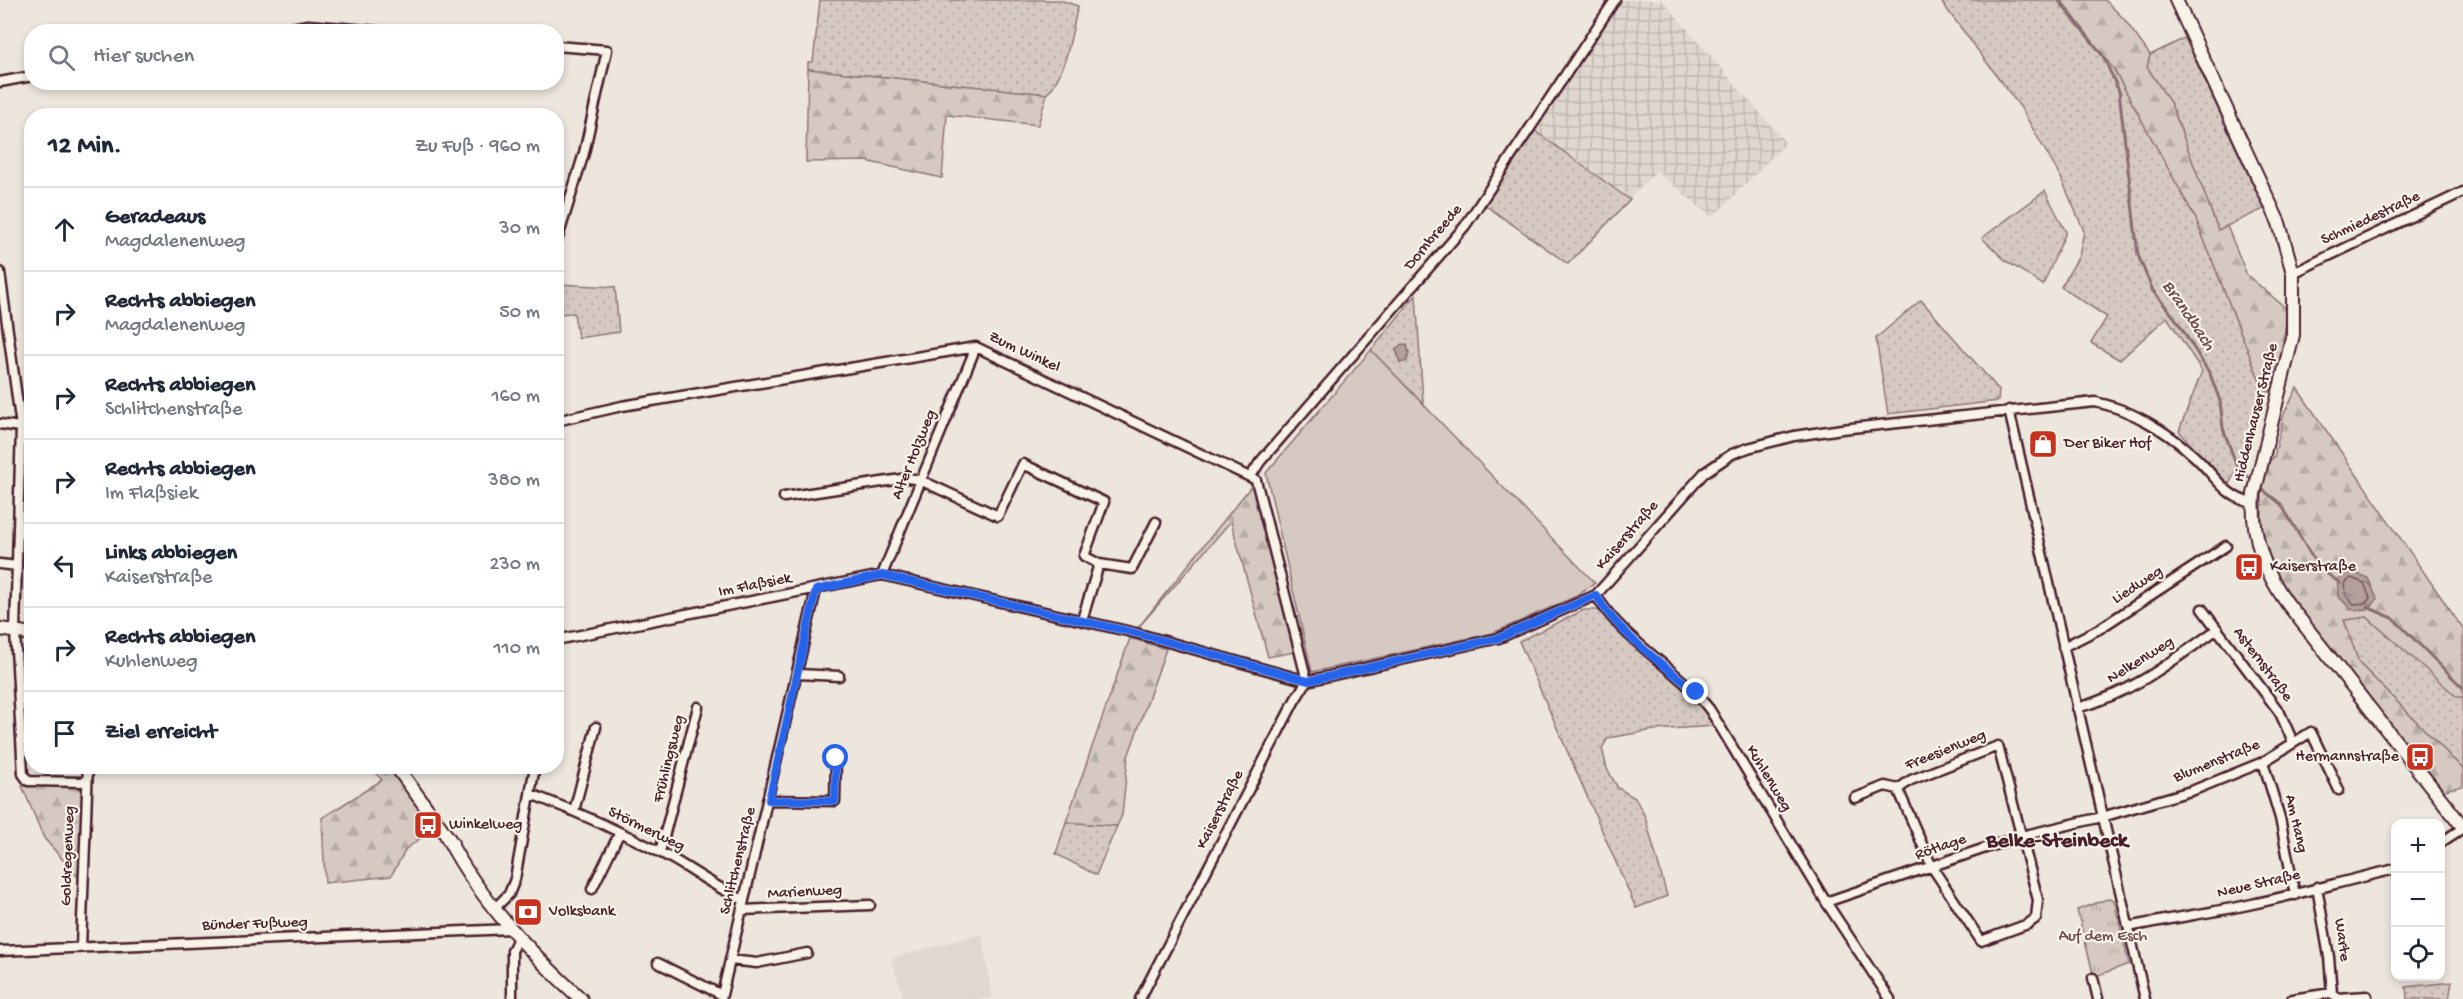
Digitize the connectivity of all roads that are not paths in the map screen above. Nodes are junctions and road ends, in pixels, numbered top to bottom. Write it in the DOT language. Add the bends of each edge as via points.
graph roads {
  1 [pos="1615,0"];
  2 [pos="2176,0"];
  3 [pos="564,47"];
  4 [pos="24,78"];
  5 [pos="0,82"];
  6 [pos="2463,192"];
  7 [pos="564,218"];
  8 [pos="0,272"];
  9 [pos="2293,273"];
  10 [pos="976,347"];
  11 [pos="2008,410"];
  12 [pos="564,419"];
  13 [pos="0,424"];
  14 [pos="21,427"];
  15 [pos="24,428"];
  16 [pos="1251,476"];
  17 [pos="920,480"];
  18 [pos="784,497"];
  19 [pos="2254,498"];
  20 [pos="1156,522"];
  21 [pos="2226,546"];
  22 [pos="0,564"];
  23 [pos="1099,564"];
  24 [pos="17,566"];
  25 [pos="882,575"];
  26 [pos="816,590"];
  27 [pos="1596,595"];
  28 [pos="2202,609"];
  29 [pos="1082,620"];
  30 [pos="0,629"];
  31 [pos="2216,630"];
  32 [pos="15,631"];
  33 [pos="24,633"];
  34 [pos="564,638"];
  35 [pos="2063,648"];
  36 [pos="798,674"];
  37 [pos="839,676"];
  38 [pos="1308,681"];
  39 [pos="698,707"];
  40 [pos="2077,708"];
  41 [pos="596,727"];
  42 [pos="2293,742"];
  43 [pos="836,758"];
  44 [pos="2263,762"];
  45 [pos="88,774"];
  46 [pos="402,774"];
  47 [pos="535,774"];
  48 [pos="87,782"];
  49 [pos="1898,789"];
  50 [pos="2339,790"];
  51 [pos="531,794"];
  52 [pos="1855,798"];
  53 [pos="769,800"];
  54 [pos="574,811"];
  55 [pos="2102,817"];
  56 [pos="2463,827"];
  57 [pos="619,834"];
  58 [pos="2021,836"];
  59 [pos="2445,840"];
  60 [pos="660,852"];
  61 [pos="1932,867"];
  62 [pos="2391,870"];
  63 [pos="2317,886"];
  64 [pos="591,889"];
  65 [pos="2295,895"];
  66 [pos="744,900"];
  67 [pos="1826,902"];
  68 [pos="870,904"];
  69 [pos="494,906"];
  70 [pos="742,910"];
  71 [pos="2129,927"];
  72 [pos="514,933"];
  73 [pos="81,947"];
  74 [pos="0,951"];
  75 [pos="807,953"];
  76 [pos="730,960"];
  77 [pos="658,963"];
  78 [pos="2093,978"];
  79 [pos="2332,993"];
  80 [pos="2367,996"];
  81 [pos="721,997"];
  82 [pos="513,999"];
  83 [pos="581,999"];
  84 [pos="1140,999"];
  85 [pos="1890,999"];
  86 [pos="2098,999"];
  87 [pos="2145,999"];
  88 [pos="2292,999"];
  1 -- 16 [label="street, Dornbreede" via="1465,226"];
  2 -- 9 [label="main road, Hiddenhauser Straße" via="2279,223"];
  3 -- 7 [label="street" via="607,50 584,153"];
  4 -- 5 [label="street"];
  6 -- 9 [label="street, Schmiedestraße"];
  8 -- 14 [label="street"];
  9 -- 19 [label="main road, Hiddenhauser Straße" via="2293,335"];
  10 -- 12 [label="street, Zum Winkel"];
  10 -- 16 [label="street, Zum Winkel"];
  10 -- 17 [label="street, Alter Holzweg"];
  11 -- 19 [label="street, Kaiserstraße" via="2080,402 2111,405 2163,432 2195,456 2236,499"];
  11 -- 27 [label="street, Kaiserstraße" via="1794,436 1732,454 1694,483"];
  11 -- 35 [label="street"];
  13 -- 14 [label="street"];
  14 -- 15 [label="street"];
  14 -- 24 [label="street"];
  16 -- 38 [label="street" via="1260,488"];
  17 -- 18 [label="street" via="908,478"];
  17 -- 23 [label="street" via="998,516 1023,464 1104,502 1084,556"];
  17 -- 25 [label="street, Alter Holzweg"];
  19 -- 56 [label="main road, Hiddenhauser Straße" via="2261,555 2280,593"];
  20 -- 23 [label="street" via="1132,569"];
  21 -- 35 [label="street, Liedweg"];
  22 -- 24 [label="street"];
  23 -- 29 [label="street"];
  24 -- 32 [label="street"];
  25 -- 26 [label="street, Im Flaßsiek"];
  25 -- 29 [label="street, Im Flaßsiek"];
  26 -- 34 [label="street, Im Flaßsiek"];
  26 -- 36 [label="street, Schlitchenstraße"];
  27 -- 38 [label="street, Kaiserstraße" via="1499,638"];
  27 -- 67 [label="street, Kuhlenweg" via="1632,636 1696,692"];
  28 -- 31 [label="street, Asternstraße"];
  29 -- 38 [label="street, Im Flaßsiek"];
  30 -- 32 [label="main road"];
  31 -- 40 [label="street, Nelkenweg" via="2121,693"];
  31 -- 42 [label="street, Asternstraße" via="2275,705"];
  32 -- 33 [label="main road"];
  32 -- 48 [label="street" via="23,774 28,781"];
  35 -- 40 [label="street"];
  36 -- 37 [label="street"];
  36 -- 53 [label="street, Schlitchenstraße"];
  38 -- 84 [label="street, Kaiserstraße"];
  39 -- 60 [label="street, Frühlingsweg"];
  40 -- 55 [label="street"];
  41 -- 54 [label="street"];
  42 -- 44 [label="street, Blumenstraße"];
  42 -- 50 [label="street, Blumenstraße" via="2312,732"];
  43 -- 53 [label="street" via="835,801"];
  44 -- 55 [label="street, Blumenstraße" via="2194,790"];
  44 -- 65 [label="street, Am Hang" via="2280,818"];
  45 -- 48 [label="street, Goldregenweg"];
  46 -- 69 [label="main road" via="474,883"];
  47 -- 51 [label="street"];
  48 -- 73 [label="street, Goldregenweg"];
  49 -- 52 [label="street" via="1885,786"];
  49 -- 58 [label="street, Freesienweg" via="1911,780 1998,746"];
  49 -- 61 [label="street, Freesienweg"];
  51 -- 54 [label="street, Störmerweg"];
  51 -- 69 [label="street" via="513,884 506,898"];
  53 -- 66 [label="street, Schlitchenstraße"];
  54 -- 57 [label="street, Störmerweg"];
  55 -- 58 [label="street, Rötlage"];
  55 -- 71 [label="street"];
  56 -- 59 [label="street"];
  57 -- 60 [label="street, Störmerweg"];
  57 -- 64 [label="street"];
  58 -- 61 [label="street, Rötlage"];
  58 -- 61 [label="street, Freesienweg" via="2038,900 2036,918 1981,941"];
  60 -- 66 [label="street, Störmerweg"];
  61 -- 67 [label="street, Rötlage"];
  62 -- 63 [label="street, Neue Straße"];
  63 -- 65 [label="street, Neue Straße"];
  63 -- 79 [label="street, Warte"];
  65 -- 71 [label="street, Neue Straße"];
  66 -- 70 [label="street, Schlitchenstraße"];
  67 -- 85 [label="street, Kuhlenweg"];
  68 -- 70 [label="street, Marienweg"];
  69 -- 72 [label="main road"];
  70 -- 76 [label="street, Schlitchenstraße"];
  71 -- 87 [label="street"];
  72 -- 73 [label="street, Bünder Fußweg"];
  72 -- 82 [label="street"];
  72 -- 83 [label="main road"];
  73 -- 74 [label="street, Bünder Fußweg"];
  75 -- 76 [label="street" via="757,963"];
  76 -- 81 [label="street, Schlitchenstraße"];
  77 -- 81 [label="street"];
  78 -- 86 [label="street"];
  79 -- 80 [label="street" via="2337,998"];
  79 -- 88 [label="street"];
}
